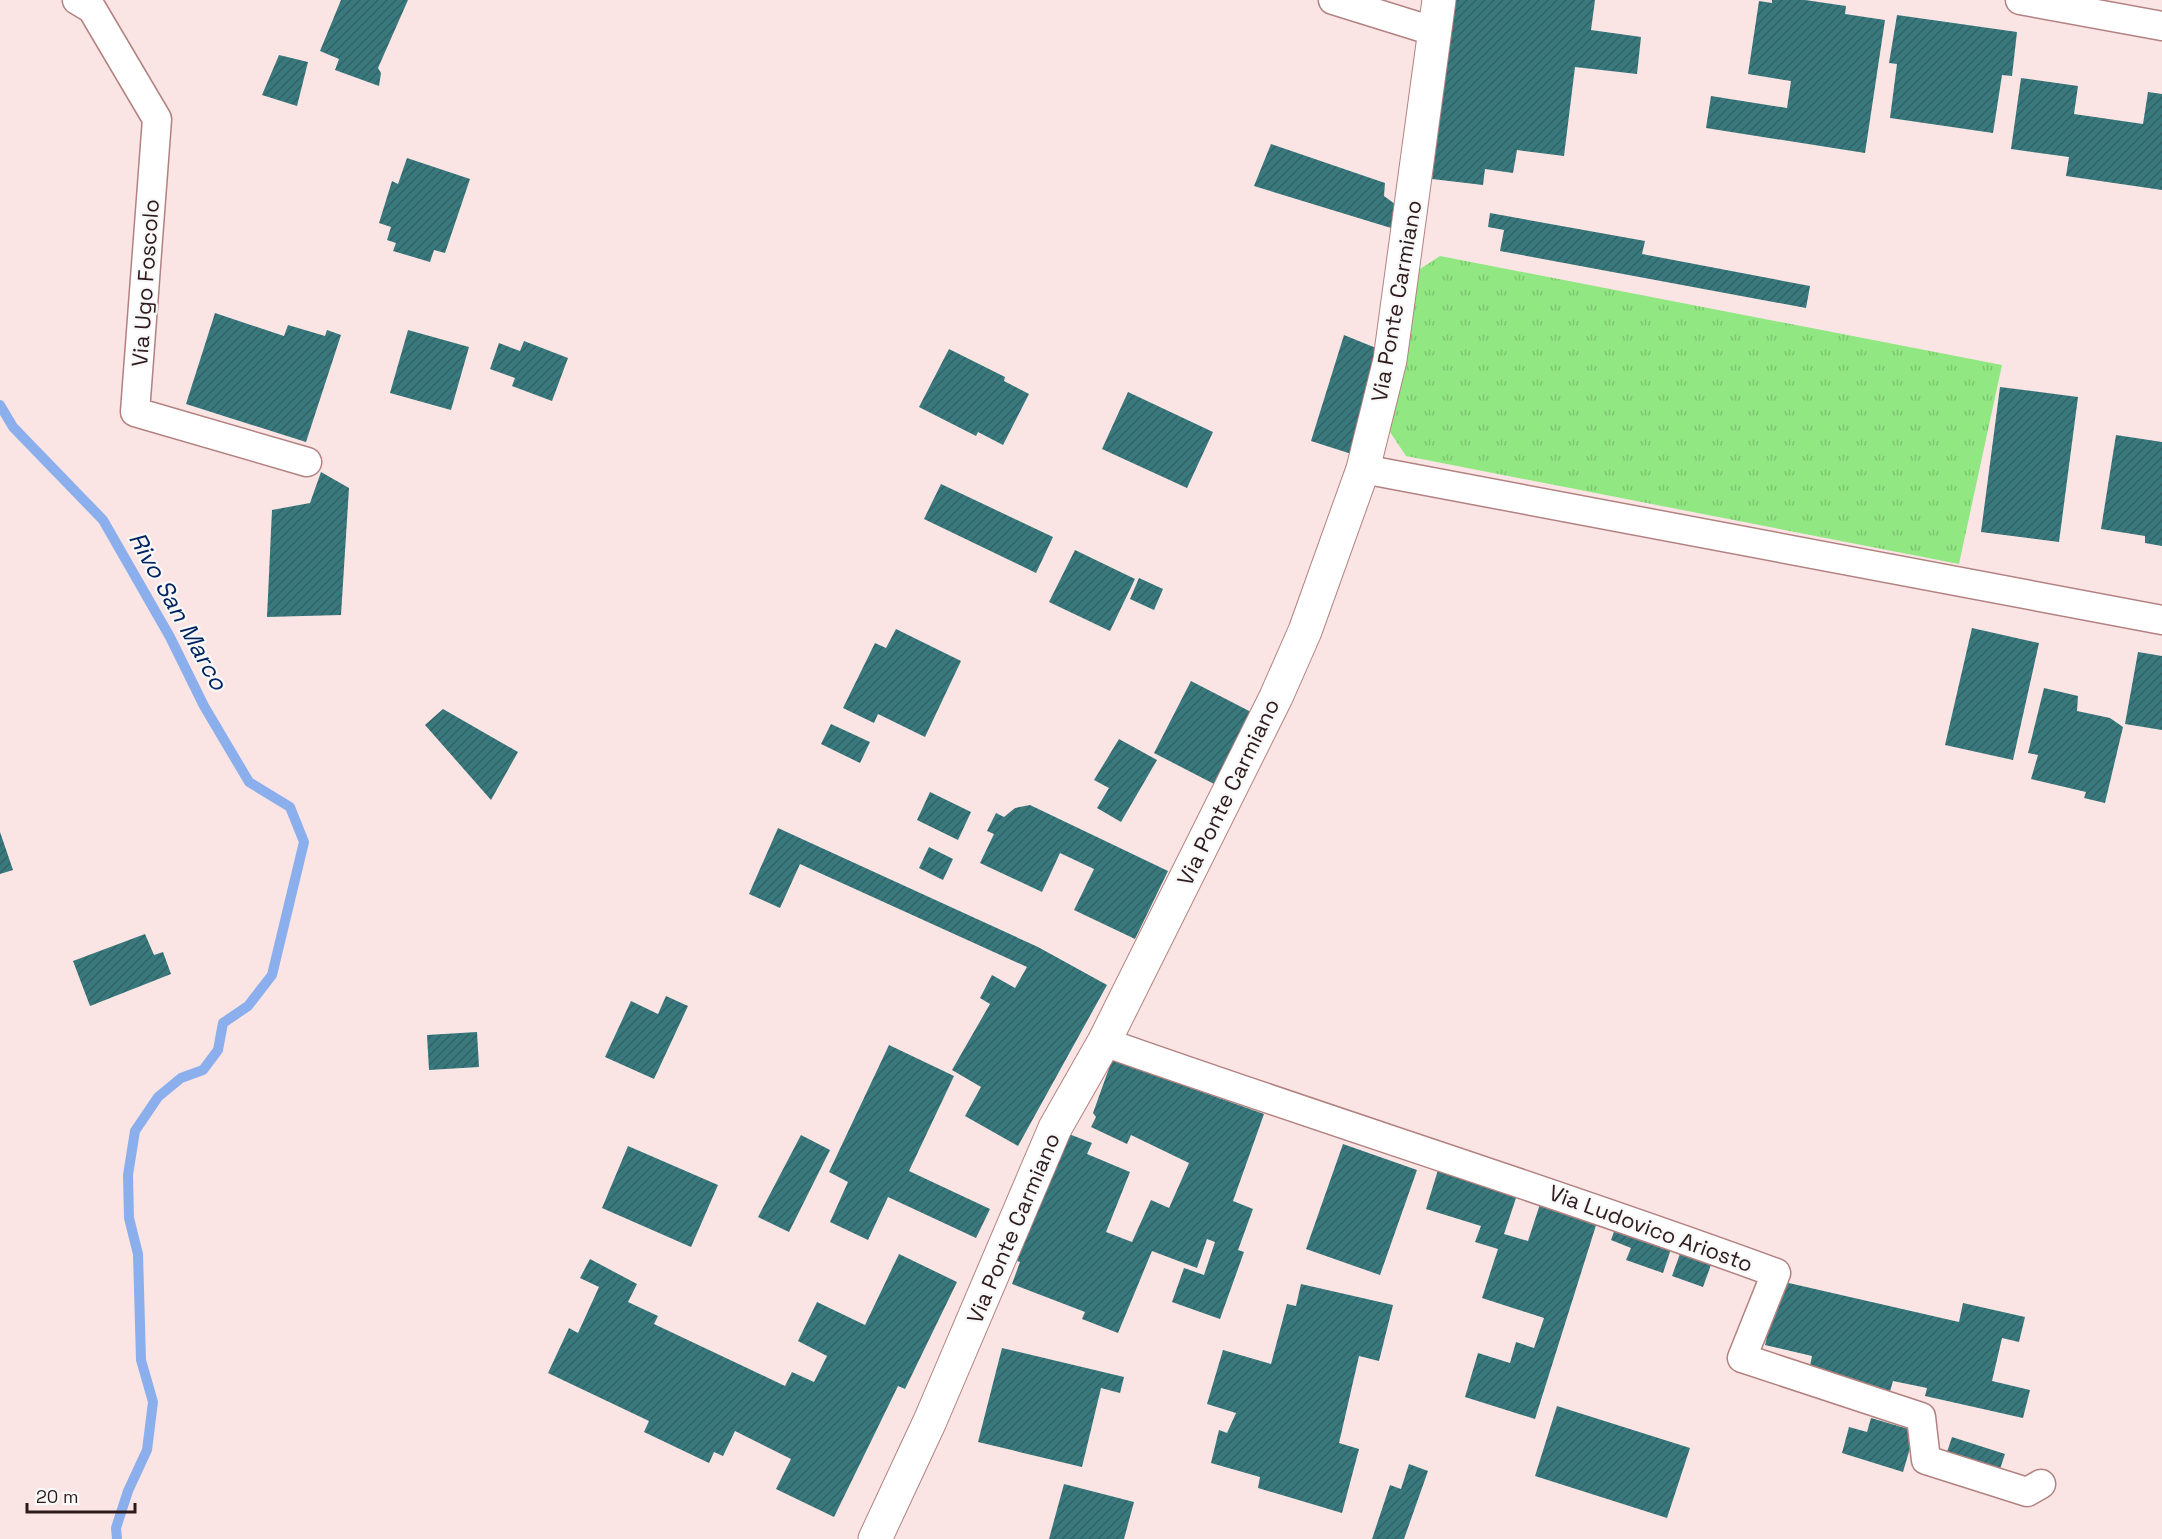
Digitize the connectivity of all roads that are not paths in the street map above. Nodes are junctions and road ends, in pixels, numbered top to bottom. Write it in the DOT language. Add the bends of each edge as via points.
graph roads {
  1 [pos="77,0"];
  2 [pos="1333,0"];
  3 [pos="2020,0"];
  4 [pos="1437,16"];
  5 [pos="2162,26"];
  6 [pos="307,462"];
  7 [pos="1363,469"];
  8 [pos="2162,620"];
  9 [pos="1104,1042"];
  10 [pos="2041,1484"];
  11 [pos="875,1539"];
  1 -- 6 [label="street, Via Ugo Foscolo" via="92,9 157,119 135,412"];
  2 -- 4 [label="street"];
  3 -- 5 [label="street"];
  4 -- 7 [label="street, Via Ponte Carmiano" via="1390,360"];
  7 -- 8 [label="street"];
  7 -- 9 [label="street, Via Ponte Carmiano" via="1305,630 1276,697"];
  9 -- 10 [label="street, Via Ludovico Ariosto" via="1301,1112 1608,1211 1776,1273 1742,1358 1921,1418 1926,1460 2027,1492"];
  9 -- 11 [label="street, Via Ponte Carmiano" via="1056,1128"];
}
